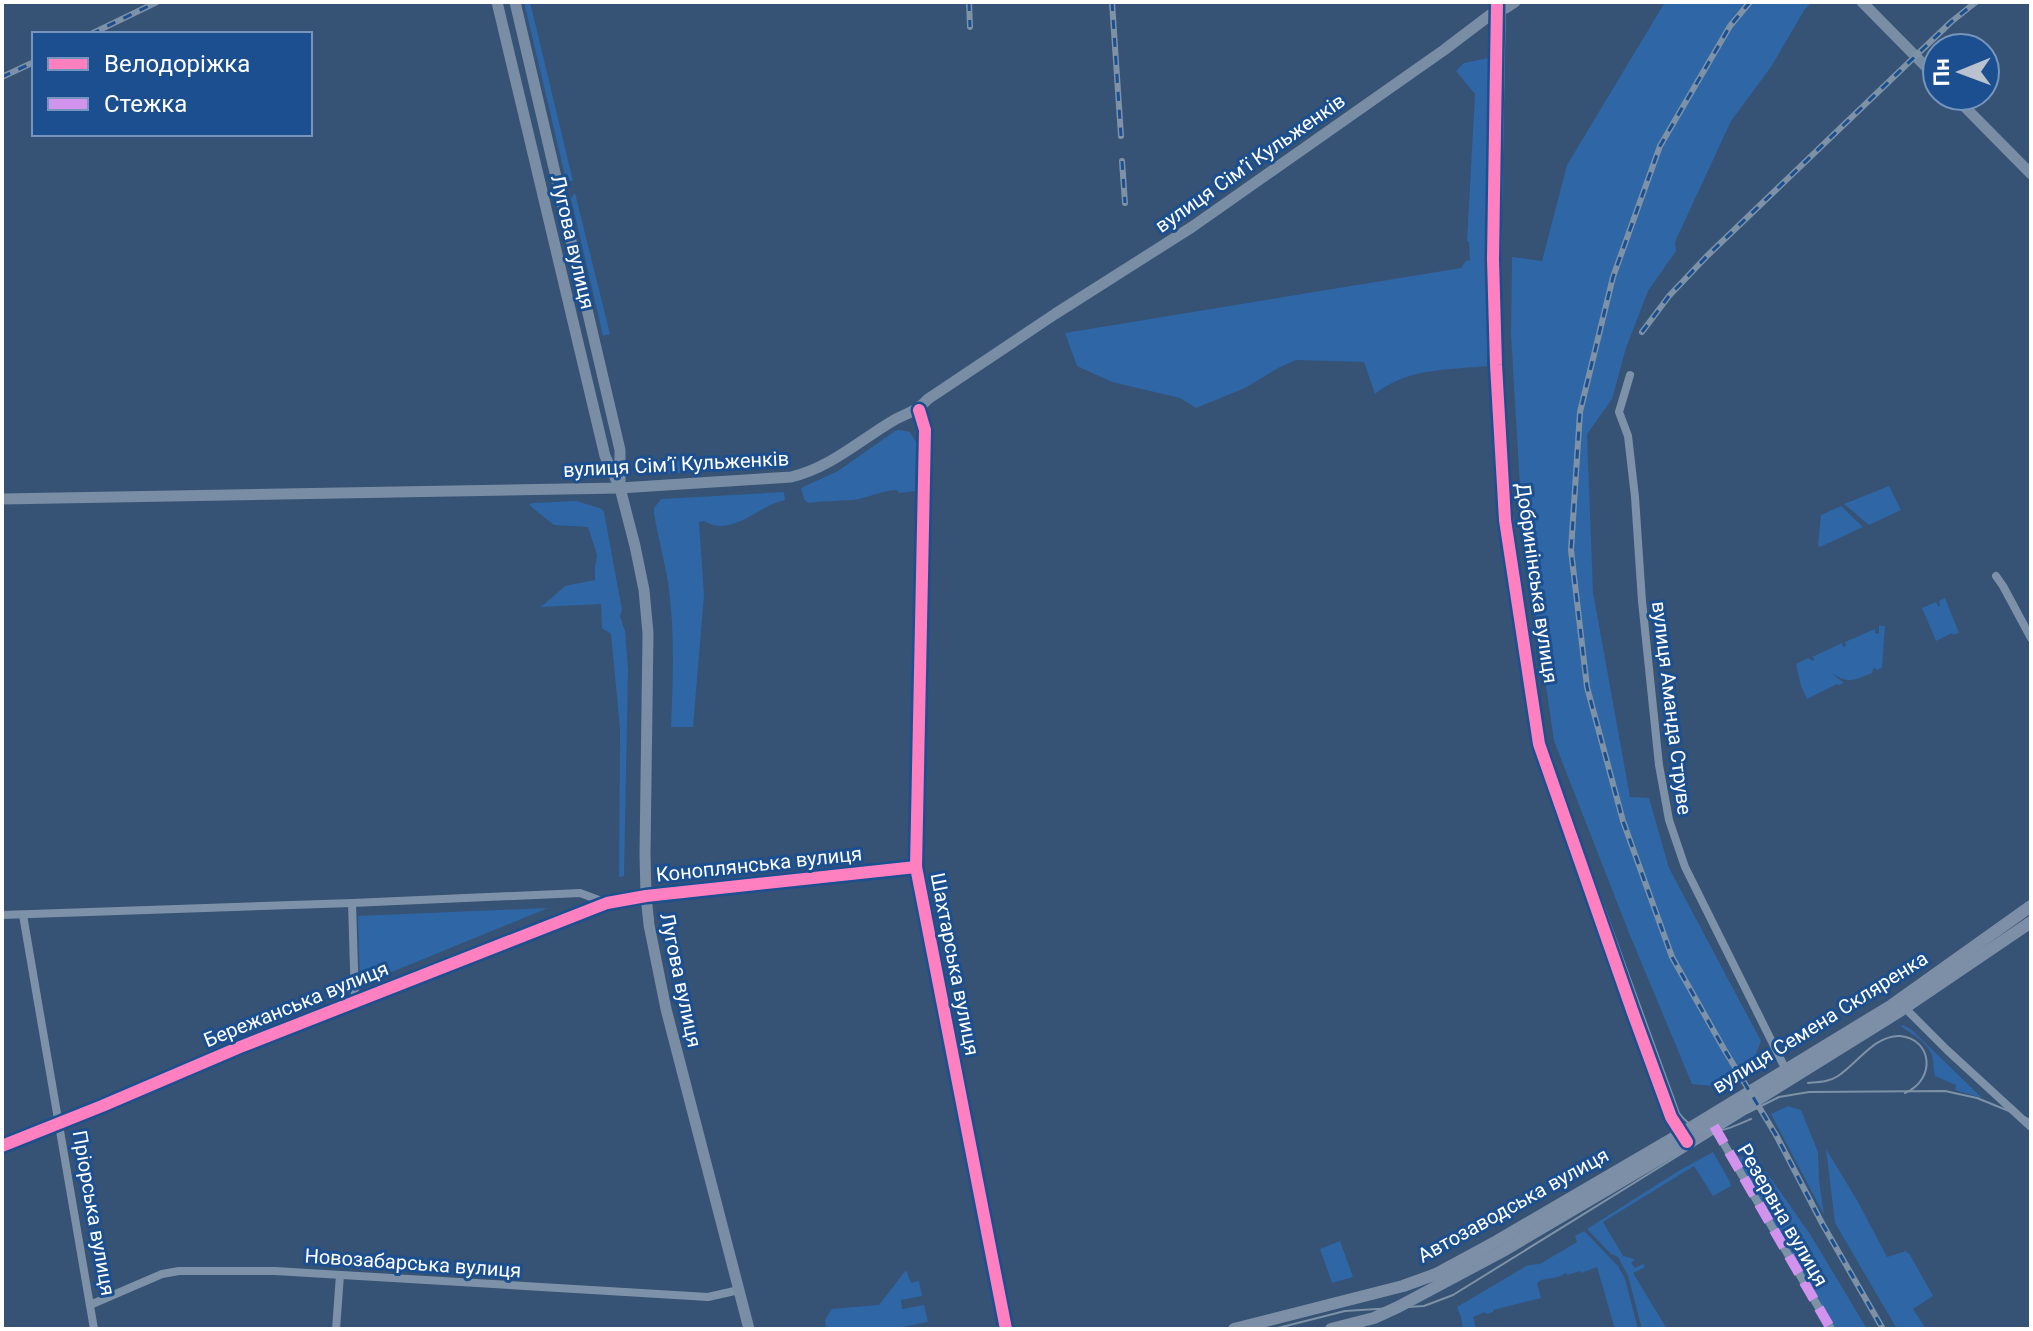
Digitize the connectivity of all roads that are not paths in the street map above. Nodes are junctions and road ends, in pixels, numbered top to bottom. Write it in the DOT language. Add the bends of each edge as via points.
graph roads {
  1 [pos="497,2"];
  2 [pos="515,2"];
  3 [pos="1515,2"];
  4 [pos="1862,2"];
  5 [pos="1499,4"];
  6 [pos="1921,62"];
  7 [pos="1970,112"];
  8 [pos="2031,174"];
  9 [pos="1630,375"];
  10 [pos="919,410"];
  11 [pos="620,488"];
  12 [pos="2,499"];
  13 [pos="1996,576"];
  14 [pos="2031,638"];
  15 [pos="916,867"];
  16 [pos="646,896"];
  17 [pos="352,903"];
  18 [pos="607,903"];
  19 [pos="2031,906"];
  20 [pos="2,915"];
  21 [pos="23,915"];
  22 [pos="2031,922"];
  23 [pos="355,1001"];
  24 [pos="1901,1004"];
  25 [pos="1786,1070"];
  26 [pos="1713,1123"];
  27 [pos="58,1124"];
  28 [pos="2031,1127"];
  29 [pos="1684,1138"];
  30 [pos="2,1146"];
  31 [pos="340,1275"];
  32 [pos="739,1290"];
  33 [pos="90,1305"];
  34 [pos="94,1329"];
  35 [pos="336,1329"];
  36 [pos="749,1329"];
  37 [pos="1006,1329"];
  38 [pos="1234,1329"];
  39 [pos="1331,1329"];
  40 [pos="1831,1329"];
  1 -- 11 [label="main road, Лугова вулиця" via="605,456"];
  2 -- 11 [label="main road, Лугова вулиця" via="620,450"];
  3 -- 5 [label="main road, вулиця Сімʼї Кульженків" via="1506,8"];
  4 -- 6 [label="main road"];
  5 -- 10 [label="main road, вулиця Сімʼї Кульженків" via="1444,50 1192,227 1044,320"];
  5 -- 29 [label="street, Добринінська вулиця" via="1493,259 1497,380 1505,520 1539,744 1638,1028"];
  7 -- 8 [label="main road"];
  9 -- 25 [label="street, вулиця Аманда Струве" via="1619,412 1628,436 1659,765 1669,820 1685,867"];
  10 -- 11 [label="main road, вулиця Сімʼї Кульженків" via="809,473"];
  10 -- 15 [label="street, Шахтарська вулиця" via="925,430"];
  11 -- 12 [label="main road, вулиця Сімʼї Кульженків"];
  11 -- 16 [label="main road, Лугова вулиця" via="644,590 648,633"];
  13 -- 14 [label="street"];
  15 -- 16 [label="street, Коноплянська вулиця"];
  15 -- 37 [label="street, Шахтарська вулиця"];
  16 -- 18 [label="main road, Коноплянська вулиця"];
  16 -- 32 [label="main road, Лугова вулиця" via="666,1009"];
  17 -- 18 [label="street, Коноплянська вулиця" via="580,893"];
  17 -- 21 [label="street, Коноплянська вулиця"];
  17 -- 23 [label="street"];
  18 -- 23 [label="main road, Бережанська вулиця"];
  19 -- 24 [label="main road, вулиця Семена Скляренка"];
  20 -- 21 [label="street, Коноплянська вулиця"];
  21 -- 27 [label="street, Пріорська вулиця"];
  22 -- 24 [label="main road, вулиця Семена Скляренка"];
  23 -- 27 [label="main road, Бережанська вулиця"];
  24 -- 25 [label="main road, вулиця Семена Скляренка"];
  24 -- 26 [label="main road, вулиця Семена Скляренка"];
  24 -- 28 [label="street"];
  25 -- 26 [label="main road, вулиця Семена Скляренка"];
  26 -- 29 [label="main road, Автозаводська вулиця"];
  26 -- 40 [label="street, Резервна вулиця"];
  27 -- 30 [label="main road, Бережанська вулиця"];
  27 -- 33 [label="street, Пріорська вулиця"];
  29 -- 38 [label="main road, Автозаводська вулиця" via="1436,1274"];
  29 -- 39 [label="main road, Автозаводська вулиця" via="1443,1284 1383,1314"];
  31 -- 32 [label="street, Новозабарська вулиця" via="708,1297"];
  31 -- 33 [label="street, Новозабарська вулиця" via="179,1271"];
  31 -- 35 [label="street"];
  32 -- 36 [label="main road, Лугова вулиця"];
  33 -- 34 [label="street, Пріорська вулиця"];
}
